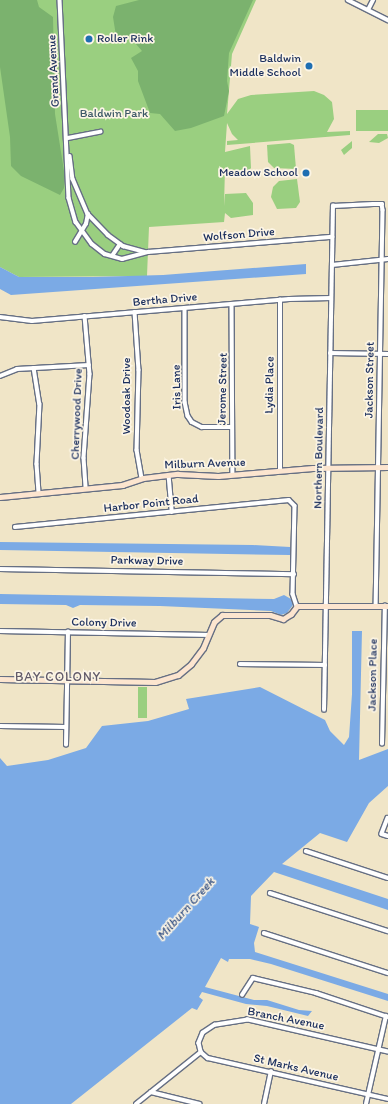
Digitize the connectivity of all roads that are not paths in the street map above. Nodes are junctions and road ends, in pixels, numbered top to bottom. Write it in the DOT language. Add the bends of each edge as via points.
graph roads {
  1 [pos="60,0"];
  2 [pos="348,0"];
  3 [pos="373,0"];
  4 [pos="368,10"];
  5 [pos="388,20"];
  6 [pos="100,132"];
  7 [pos="68,140"];
  8 [pos="333,206"];
  9 [pos="88,214"];
  10 [pos="82,232"];
  11 [pos="332,237"];
  12 [pos="75,242"];
  13 [pos="120,244"];
  14 [pos="148,252"];
  15 [pos="112,256"];
  16 [pos="388,259"];
  17 [pos="382,260"];
  18 [pos="332,265"];
  19 [pos="331,298"];
  20 [pos="280,300"];
  21 [pos="232,304"];
  22 [pos="185,308"];
  23 [pos="134,312"];
  24 [pos="85,316"];
  25 [pos="0,317"];
  26 [pos="330,353"];
  27 [pos="381,354"];
  28 [pos="388,354"];
  29 [pos="89,364"];
  30 [pos="34,368"];
  31 [pos="0,376"];
  32 [pos="232,427"];
  33 [pos="388,467"];
  34 [pos="328,468"];
  35 [pos="379,468"];
  36 [pos="280,470"];
  37 [pos="233,474"];
  38 [pos="169,475"];
  39 [pos="142,479"];
  40 [pos="86,488"];
  41 [pos="39,493"];
  42 [pos="0,497"];
  43 [pos="172,512"];
  44 [pos="15,527"];
  45 [pos="0,569"];
  46 [pos="294,574"];
  47 [pos="326,605"];
  48 [pos="297,606"];
  49 [pos="376,606"];
  50 [pos="386,606"];
  51 [pos="0,631"];
  52 [pos="68,632"];
  53 [pos="208,635"];
  54 [pos="240,664"];
  55 [pos="325,665"];
  56 [pos="0,679"];
  57 [pos="67,680"];
  58 [pos="324,710"];
  59 [pos="0,726"];
  60 [pos="66,727"];
  61 [pos="382,744"];
  62 [pos="66,746"];
  63 [pos="388,818"];
  64 [pos="387,835"];
  65 [pos="306,851"];
  66 [pos="388,878"];
  67 [pos="270,893"];
  68 [pos="388,931"];
  69 [pos="264,933"];
  70 [pos="388,973"];
  71 [pos="242,995"];
  72 [pos="387,1016"];
  73 [pos="378,1049"];
  74 [pos="201,1052"];
  75 [pos="388,1052"];
  76 [pos="271,1072"];
  77 [pos="151,1092"];
  78 [pos="368,1095"];
  79 [pos="388,1099"];
  80 [pos="136,1104"];
  81 [pos="200,1104"];
  82 [pos="264,1104"];
  83 [pos="366,1104"];
  1 -- 7 [label="street, Grand Avenue"];
  2 -- 4 [label="street"];
  3 -- 4 [label="street"];
  4 -- 5 [label="street"];
  6 -- 7 [label="street"];
  7 -- 9 [label="street, Wolfson Drive" via="73,180"];
  7 -- 10 [label="street" via="69,198 72,213"];
  8 -- 11 [label="street, Northern Boulevard"];
  8 -- 17 [label="street, Jackson Street" via="382,204"];
  9 -- 10 [label="street"];
  9 -- 13 [label="street, Wolfson Drive"];
  10 -- 12 [label="street"];
  10 -- 15 [label="street" via="98,249"];
  11 -- 14 [label="street, Wolfson Drive"];
  11 -- 18 [label="street, Northern Boulevard"];
  13 -- 14 [label="street, Wolfson Drive" via="135,251"];
  13 -- 15 [label="street"];
  14 -- 15 [label="street, Wolfson Drive" via="122,258"];
  16 -- 17 [label="street"];
  17 -- 18 [label="street"];
  17 -- 27 [label="street, Jackson Street"];
  18 -- 19 [label="street, Northern Boulevard"];
  19 -- 20 [label="street, Bertha Drive"];
  19 -- 26 [label="street, Northern Boulevard"];
  20 -- 21 [label="street, Bertha Drive"];
  20 -- 36 [label="street, Lydia Place"];
  21 -- 22 [label="street, Bertha Drive"];
  21 -- 32 [label="street, Jerome Street"];
  22 -- 23 [label="street, Bertha Drive"];
  22 -- 32 [label="street, Iris Lane" via="188,416 192,422 202,426"];
  23 -- 24 [label="street, Bertha Drive"];
  23 -- 39 [label="street, Woodoak Drive" via="139,370 137,450"];
  24 -- 25 [label="street, Bertha Drive" via="32,321"];
  24 -- 29 [label="street, Cherrywood Drive"];
  26 -- 27 [label="street"];
  26 -- 34 [label="street, Northern Boulevard"];
  27 -- 28 [label="street"];
  27 -- 35 [label="street, Jackson Street"];
  29 -- 30 [label="street"];
  29 -- 40 [label="street, Cherrywood Drive" via="84,458"];
  30 -- 31 [label="street" via="10,370"];
  30 -- 41 [label="street" via="40,404 37,464"];
  32 -- 37 [label="street, Jerome Street"];
  33 -- 35 [label="street, Milburn Avenue"];
  34 -- 35 [label="street, Milburn Avenue"];
  34 -- 36 [label="street, Milburn Avenue"];
  34 -- 47 [label="street, Northern Boulevard"];
  35 -- 49 [label="street, Jackson Street"];
  36 -- 37 [label="street, Milburn Avenue"];
  37 -- 38 [label="street, Milburn Avenue"];
  38 -- 39 [label="street, Milburn Avenue"];
  38 -- 43 [label="street"];
  39 -- 40 [label="street, Milburn Avenue" via="122,485"];
  40 -- 41 [label="street, Milburn Avenue"];
  41 -- 42 [label="street, Milburn Avenue"];
  43 -- 44 [label="street, Harbor Point Road"];
  43 -- 46 [label="street, Harbor Point Road" via="289,500 295,506"];
  45 -- 46 [label="street, Parkway Drive"];
  46 -- 48 [label="street" via="293,594"];
  47 -- 48 [label="street"];
  47 -- 49 [label="street"];
  47 -- 55 [label="street, Northern Boulevard"];
  48 -- 53 [label="street" via="283,619 270,615 222,615 214,622"];
  49 -- 50 [label="street"];
  50 -- 61 [label="street, Jackson Place"];
  51 -- 52 [label="street, Colony Drive"];
  52 -- 53 [label="street, Colony Drive"];
  52 -- 57 [label="street"];
  53 -- 57 [label="street" via="191,664 167,679 142,683"];
  54 -- 55 [label="street"];
  55 -- 58 [label="street, Northern Boulevard"];
  56 -- 57 [label="street"];
  57 -- 60 [label="street"];
  59 -- 60 [label="street"];
  60 -- 62 [label="street"];
  63 -- 64 [label="street" via="382,834"];
  65 -- 66 [label="street"];
  67 -- 68 [label="street"];
  69 -- 70 [label="street"];
  71 -- 72 [label="street" via="253,978 316,993"];
  72 -- 73 [label="street"];
  73 -- 74 [label="street, Branch Avenue" via="248,1020 225,1022 208,1028 199,1040"];
  73 -- 75 [label="street, Branch Avenue"];
  73 -- 78 [label="street"];
  74 -- 76 [label="street, St Marks Avenue" via="208,1058"];
  74 -- 77 [label="street"];
  76 -- 78 [label="street, St Marks Avenue"];
  76 -- 82 [label="street"];
  77 -- 80 [label="street"];
  77 -- 81 [label="street"];
  78 -- 79 [label="street, St Marks Avenue"];
  78 -- 83 [label="street"];
}
